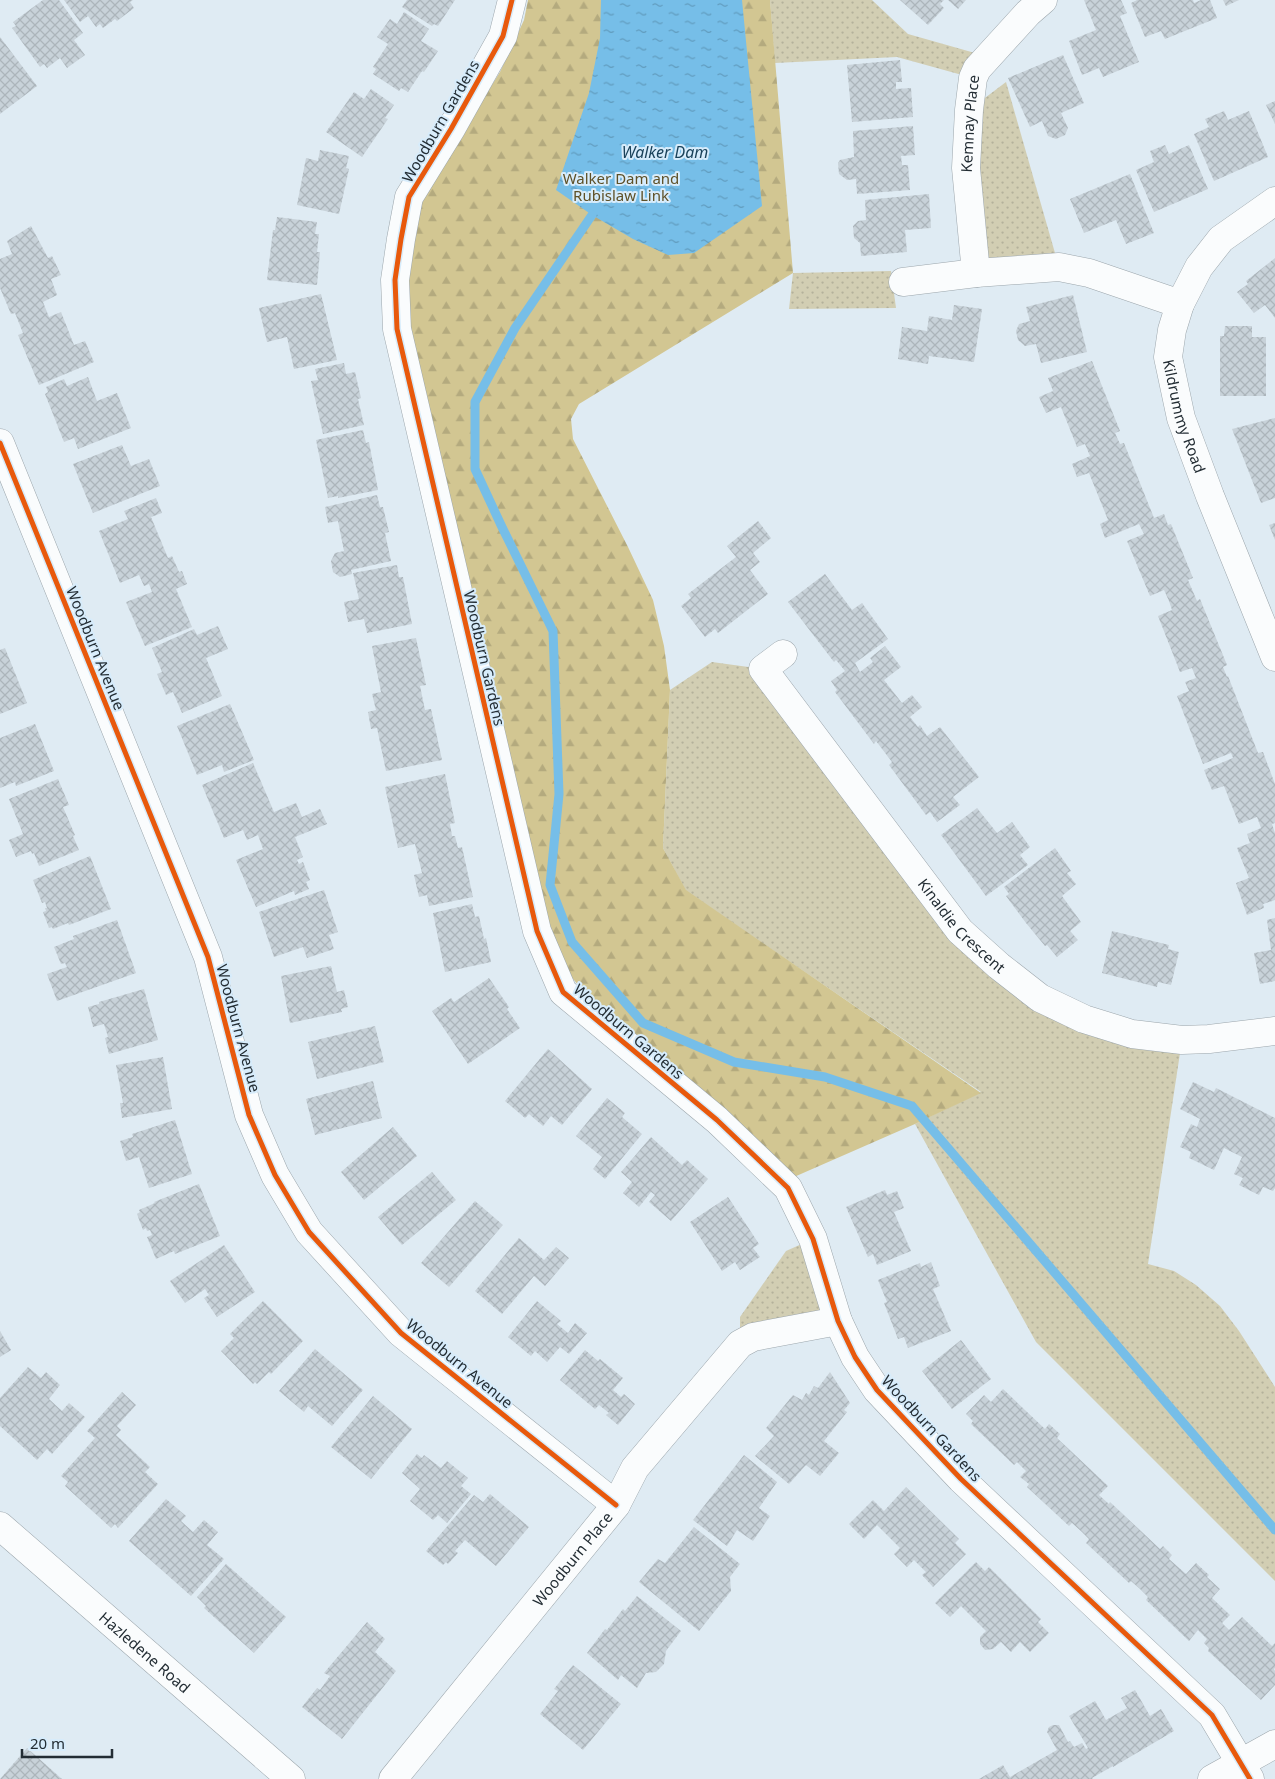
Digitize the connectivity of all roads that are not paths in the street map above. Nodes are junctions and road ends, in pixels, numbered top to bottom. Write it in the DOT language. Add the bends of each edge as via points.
graph roads {
  1 [pos="512,0"];
  2 [pos="1043,0"];
  3 [pos="1275,201"];
  4 [pos="976,273"];
  5 [pos="903,282"];
  6 [pos="1180,304"];
  7 [pos="0,443"];
  8 [pos="783,654"];
  9 [pos="1275,657"];
  10 [pos="1275,1031"];
  11 [pos="838,1321"];
  12 [pos="616,1505"];
  13 [pos="0,1526"];
  14 [pos="1275,1744"];
  15 [pos="1246,1771"];
  16 [pos="291,1779"];
  17 [pos="393,1779"];
  18 [pos="1212,1779"];
  1 -- 11 [label="street, Woodburn Gardens" via="503,36 409,197 395,280 397,329 537,931 563,992 717,1120 788,1188 813,1239"];
  2 -- 4 [label="street, Kemnay Place" via="977,69 973,78 966,168"];
  3 -- 6 [label="street, Kildrummy Road" via="1221,239 1199,267"];
  4 -- 5 [label="street"];
  4 -- 6 [label="street" via="1059,267 1089,273"];
  6 -- 9 [label="street, Kildrummy Road" via="1168,357 1181,418"];
  7 -- 12 [label="street, Woodburn Avenue" via="208,957 249,1115 275,1175 309,1232 401,1333"];
  8 -- 10 [label="street, Kinaldie Crescent" via="763,668 960,931 998,966 1040,998 1084,1018 1132,1034 1182,1040"];
  11 -- 12 [label="street, Woodburn Place" via="753,1337 740,1344 635,1468"];
  11 -- 15 [label="street, Woodburn Gardens" via="855,1357 877,1390 962,1479 1212,1715"];
  12 -- 17 [label="street, Woodburn Place"];
  13 -- 16 [label="street, Hazledene Road"];
  14 -- 15 [label="street"];
  15 -- 18 [label="street"];
}
